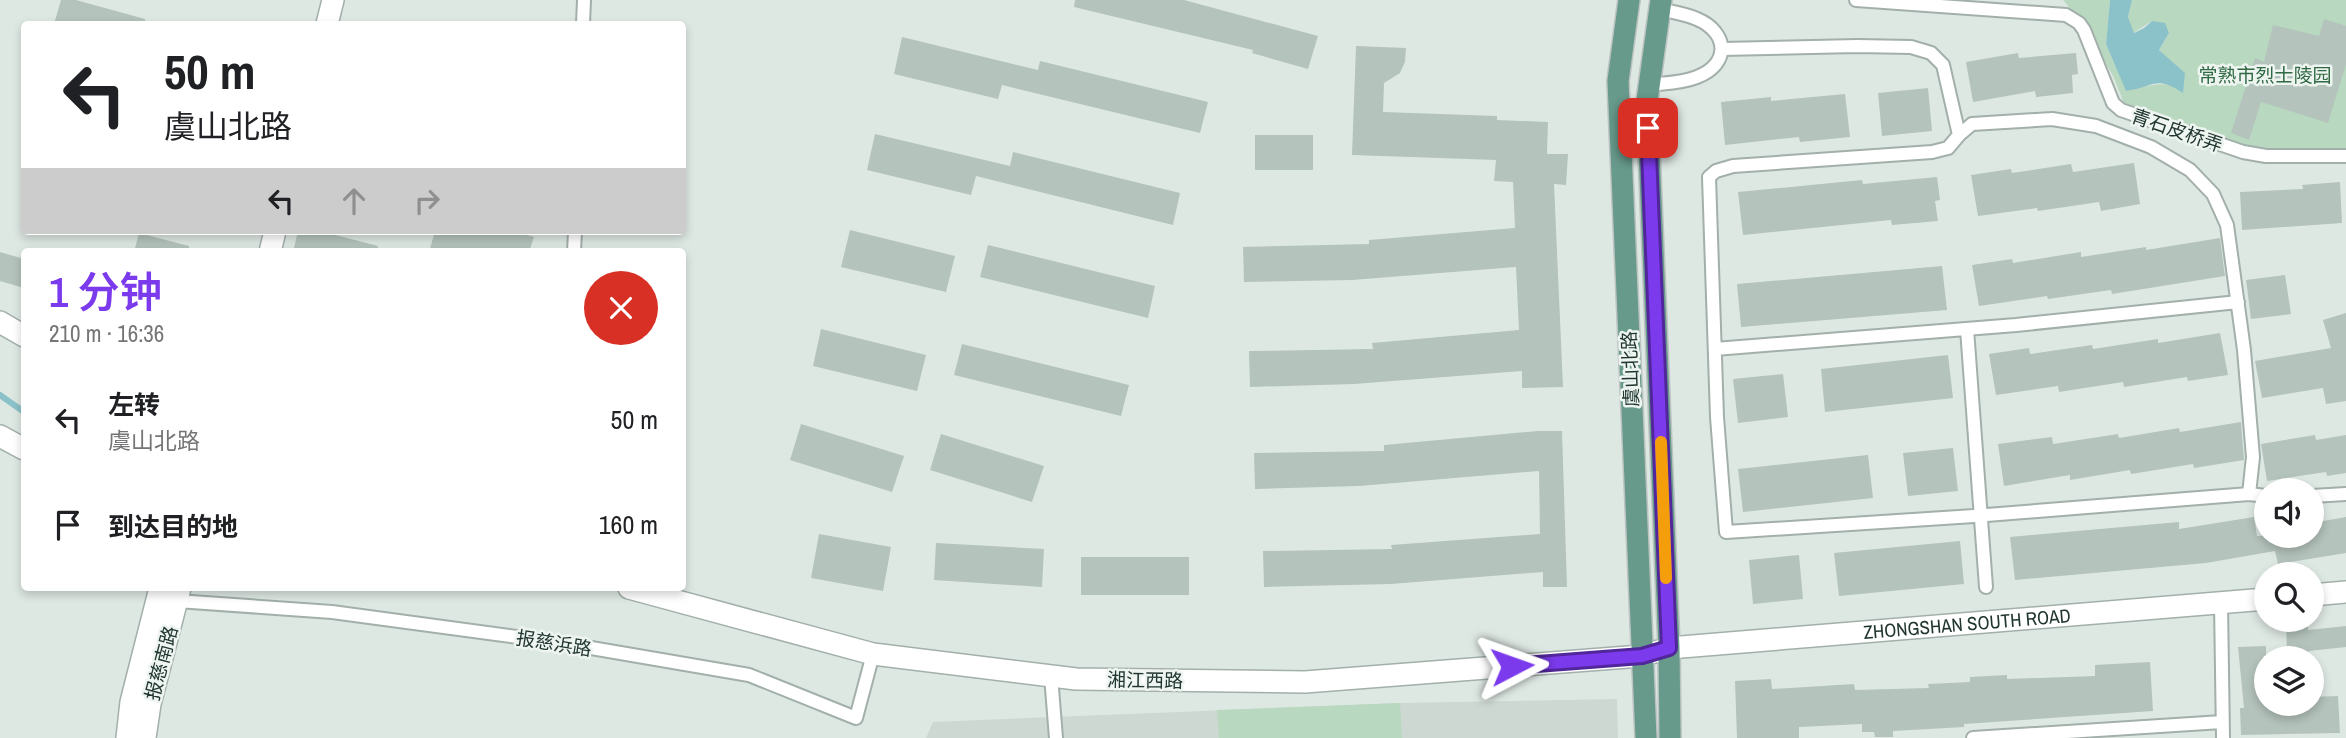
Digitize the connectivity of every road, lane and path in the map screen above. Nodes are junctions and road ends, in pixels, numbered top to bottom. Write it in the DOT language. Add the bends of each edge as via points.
graph roads {
  1 [pos="333,0"];
  2 [pos="584,0"];
  3 [pos="1629,0"];
  4 [pos="1856,0"];
  5 [pos="1660,5"];
  6 [pos="328,21"];
  7 [pos="583,21"];
  8 [pos="1722,49"];
  9 [pos="1649,85"];
  10 [pos="1959,135"];
  11 [pos="2346,156"];
  12 [pos="2238,302"];
  13 [pos="0,322"];
  14 [pos="1967,329"];
  15 [pos="21,334"];
  16 [pos="1715,349"];
  17 [pos="0,436"];
  18 [pos="21,447"];
  19 [pos="2249,494"];
  20 [pos="2346,494"];
  21 [pos="2254,495"];
  22 [pos="2324,495"];
  23 [pos="1980,516"];
  24 [pos="1986,587"];
  25 [pos="640,591"];
  26 [pos="172,592"];
  27 [pos="2346,592"];
  28 [pos="2324,594"];
  29 [pos="2254,600"];
  30 [pos="2221,603"];
  31 [pos="1669,648"];
  32 [pos="873,654"];
  33 [pos="1642,656"];
  34 [pos="1051,676"];
  35 [pos="2222,722"];
  36 [pos="127,738"];
  37 [pos="145,738"];
  38 [pos="1056,738"];
  39 [pos="1646,738"];
  40 [pos="1670,738"];
  41 [pos="1973,738"];
  42 [pos="2222,738"];
  1 -- 6 [label="street"];
  2 -- 7 [label="lane"];
  3 -- 33 [label="main road, 虞山北路" via="1618,81"];
  4 -- 11 [label="lane, 青石皮桥弄" via="2066,15 2079,23 2113,103 2121,110 2243,152"];
  5 -- 8 [label="lane" via="1712,28"];
  5 -- 9 [label="main road, 虞山北路"];
  8 -- 9 [label="lane" via="1713,66 1700,76"];
  8 -- 10 [label="lane" via="1911,47 1931,53 1943,65"];
  9 -- 31 [label="main road, 虞山北路"];
  10 -- 12 [label="lane" via="1972,124 2052,119 2095,126 2151,147 2190,170 2213,194 2227,225"];
  10 -- 16 [label="lane" via="1948,148 1932,152 1733,166 1709,177"];
  12 -- 14 [label="lane"];
  12 -- 19 [label="lane" via="2253,457"];
  13 -- 15 [label="street"];
  14 -- 16 [label="lane"];
  14 -- 23 [label="lane"];
  16 -- 23 [label="lane" via="1726,532"];
  17 -- 18 [label="street"];
  19 -- 21 [label="lane"];
  19 -- 23 [label="lane"];
  20 -- 22 [label="lane"];
  23 -- 24 [label="lane"];
  25 -- 32 [label="street, 湘江西路"];
  26 -- 32 [label="lane, 报慈浜路" via="602,650 749,675 856,718"];
  26 -- 36 [label="street, 报慈南路" via="131,702"];
  26 -- 37 [label="street, 报慈南路"];
  27 -- 28 [label="street"];
  29 -- 30 [label="street, ZHONGSHAN SOUTH ROAD"];
  30 -- 31 [label="street, ZHONGSHAN SOUTH ROAD"];
  30 -- 35 [label="lane"];
  31 -- 33 [label="street, 湘江西路"];
  31 -- 40 [label="main road, 虞山北路"];
  32 -- 34 [label="street, 湘江西路"];
  33 -- 34 [label="street, 湘江西路" via="1305,682"];
  33 -- 39 [label="main road, 虞山北路"];
  34 -- 38 [label="lane"];
  35 -- 41 [label="lane"];
  35 -- 42 [label="lane"];
}
